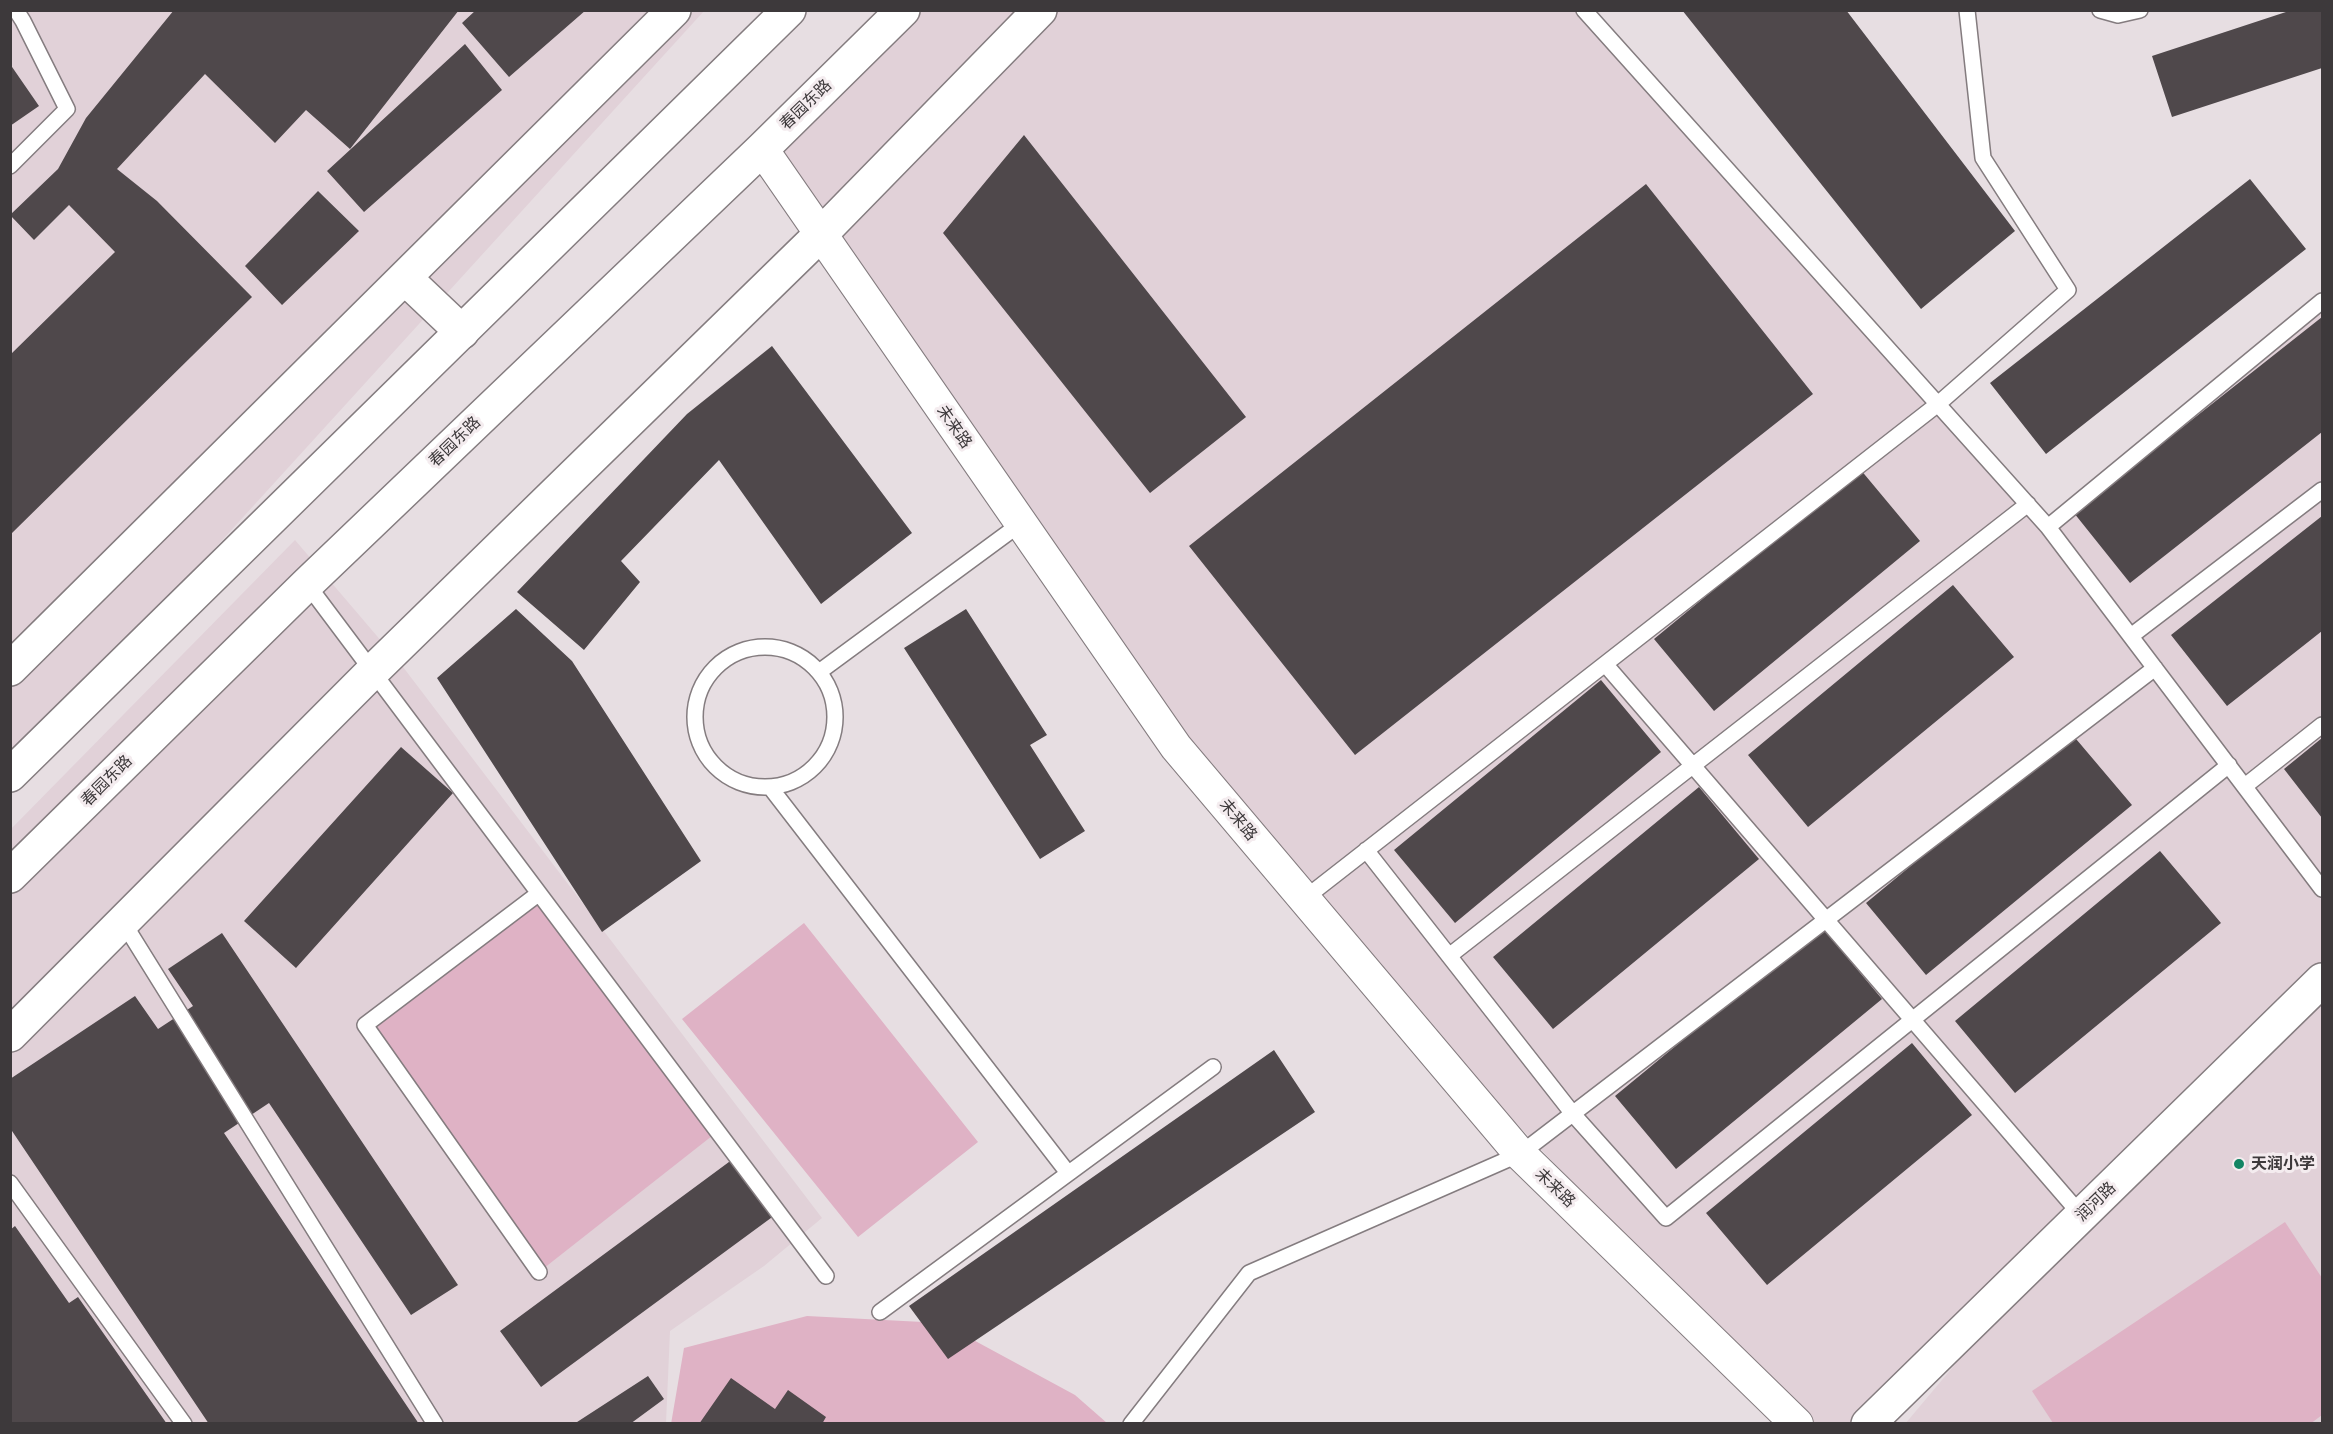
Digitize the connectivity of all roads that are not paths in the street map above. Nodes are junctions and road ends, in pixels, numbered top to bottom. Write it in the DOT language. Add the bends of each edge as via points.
graph roads {
  1 [pos="16,10"];
  2 [pos="674,10"];
  3 [pos="789,10"];
  4 [pos="903,10"];
  5 [pos="1040,10"];
  6 [pos="1584,10"];
  7 [pos="1967,10"];
  8 [pos="2100,10"];
  9 [pos="2140,10"];
  10 [pos="762,149"];
  11 [pos="10,166"];
  12 [pos="820,234"];
  13 [pos="405,278"];
  14 [pos="2322,300"];
  15 [pos="462,332"];
  16 [pos="1938,404"];
  17 [pos="2322,490"];
  18 [pos="2028,504"];
  19 [pos="1020,524"];
  20 [pos="2048,527"];
  21 [pos="307,584"];
  22 [pos="2131,636"];
  23 [pos="1605,664"];
  24 [pos="2155,668"];
  25 [pos="10,669"];
  26 [pos="372,672"];
  27 [pos="819,672"];
  28 [pos="2322,725"];
  29 [pos="1692,765"];
  30 [pos="2229,765"];
  31 [pos="10,775"];
  32 [pos="2245,786"];
  33 [pos="770,787"];
  34 [pos="1366,850"];
  35 [pos="10,876"];
  36 [pos="2322,889"];
  37 [pos="538,894"];
  38 [pos="1304,899"];
  39 [pos="1826,920"];
  40 [pos="123,922"];
  41 [pos="1449,956"];
  42 [pos="2322,980"];
  43 [pos="1912,1021"];
  44 [pos="10,1035"];
  45 [pos="1213,1067"];
  46 [pos="1573,1114"];
  47 [pos="1520,1154"];
  48 [pos="1068,1173"];
  49 [pos="10,1183"];
  50 [pos="2082,1216"];
  51 [pos="538,1272"];
  52 [pos="826,1276"];
  53 [pos="880,1312"];
  54 [pos="184,1424"];
  55 [pos="435,1424"];
  56 [pos="1131,1424"];
  57 [pos="1797,1424"];
  58 [pos="1868,1424"];
  1 -- 11 [label="lane" via="67,109"];
  2 -- 13 [label="street"];
  3 -- 15 [label="street"];
  4 -- 10 [label="street, 春园东路"];
  5 -- 12 [label="street"];
  6 -- 16 [label="lane"];
  7 -- 16 [label="lane" via="1983,158 2068,290"];
  8 -- 9 [label="lane" via="2118,15"];
  10 -- 12 [label="street, 未来路"];
  10 -- 21 [label="street, 春园东路"];
  12 -- 19 [label="street, 未来路"];
  12 -- 26 [label="street"];
  13 -- 15 [label="street"];
  13 -- 25 [label="street"];
  14 -- 20 [label="lane"];
  15 -- 31 [label="street"];
  16 -- 18 [label="lane"];
  16 -- 23 [label="lane"];
  17 -- 22 [label="lane"];
  18 -- 20 [label="lane"];
  18 -- 29 [label="lane"];
  19 -- 27 [label="lane"];
  19 -- 38 [label="street, 未来路" via="1176,747"];
  20 -- 22 [label="lane"];
  21 -- 26 [label="lane"];
  21 -- 35 [label="street, 春园东路"];
  22 -- 24 [label="lane"];
  23 -- 29 [label="lane"];
  23 -- 34 [label="lane"];
  24 -- 30 [label="lane"];
  24 -- 39 [label="lane"];
  26 -- 37 [label="lane"];
  26 -- 40 [label="street"];
  27 -- 33 [label="lane" via="831,691 836,712 834,734 825,755 810,771 792,782"];
  27 -- 33 [label="lane" via="800,657 777,648 753,648 730,656 711,672 699,693 695,717 699,741 711,762 728,777 748,785"];
  28 -- 32 [label="lane"];
  29 -- 39 [label="lane"];
  29 -- 41 [label="lane"];
  30 -- 32 [label="lane"];
  30 -- 43 [label="lane"];
  32 -- 36 [label="lane"];
  33 -- 48 [label="lane"];
  34 -- 38 [label="lane"];
  34 -- 41 [label="lane"];
  37 -- 51 [label="lane" via="365,1025"];
  37 -- 52 [label="lane"];
  38 -- 47 [label="street, 未来路"];
  39 -- 43 [label="lane"];
  39 -- 46 [label="lane"];
  40 -- 44 [label="street"];
  40 -- 55 [label="lane"];
  41 -- 46 [label="lane"];
  42 -- 50 [label="street, 润河路"];
  43 -- 46 [label="lane" via="1666,1218"];
  43 -- 50 [label="lane"];
  45 -- 48 [label="lane"];
  46 -- 47 [label="lane"];
  47 -- 56 [label="lane" via="1249,1273"];
  47 -- 57 [label="street, 未来路"];
  48 -- 53 [label="lane"];
  49 -- 54 [label="lane"];
  50 -- 58 [label="street, 润河路"];
}
